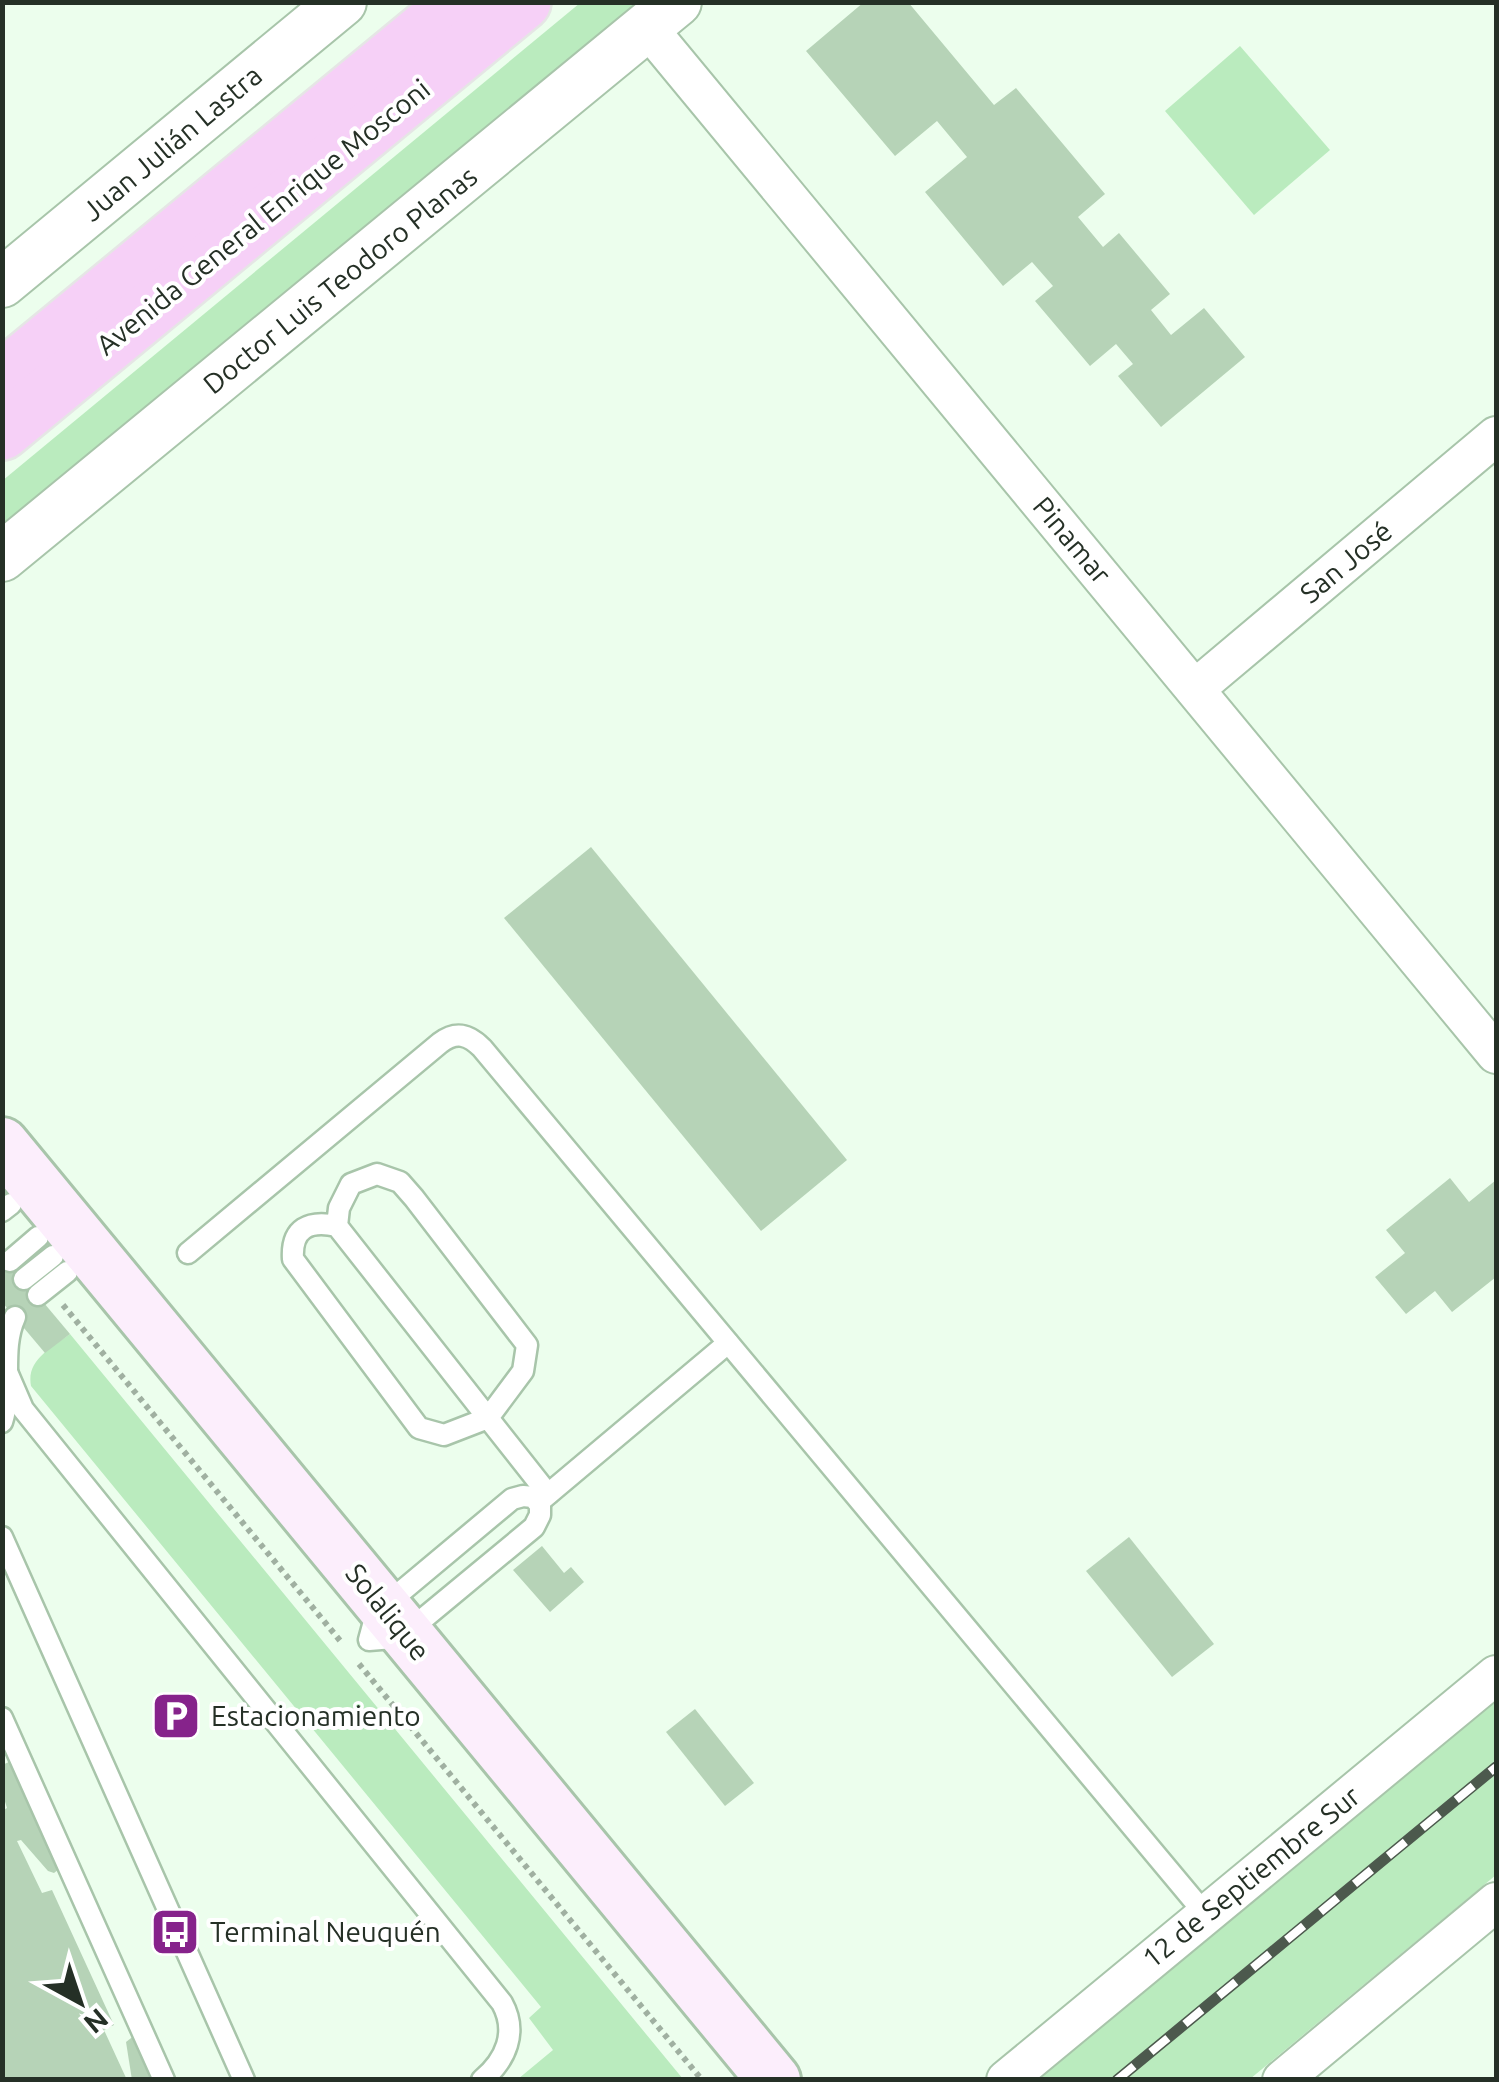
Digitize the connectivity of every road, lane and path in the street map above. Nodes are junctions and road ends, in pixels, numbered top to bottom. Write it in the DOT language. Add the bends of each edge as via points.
graph roads {
  1 [pos="342,2"];
  2 [pos="459,2"];
  3 [pos="524,2"];
  4 [pos="662,15"];
  5 [pos="2,283"];
  6 [pos="7,374"];
  7 [pos="2,432"];
  8 [pos="1496,436"];
  9 [pos="2,557"];
  10 [pos="1195,689"];
  11 [pos="1484,1013"];
  12 [pos="1496,1054"];
  13 [pos="2,1144"];
  14 [pos="337,1226"];
  15 [pos="29,1250"];
  16 [pos="188,1253"];
  17 [pos="15,1317"];
  18 [pos="728,1343"];
  19 [pos="7,1372"];
  20 [pos="3,1413"];
  21 [pos="488,1418"];
  22 [pos="544,1498"];
  23 [pos="2,1537"];
  24 [pos="386,1626"];
  25 [pos="1496,1675"];
  26 [pos="2,1718"];
  27 [pos="1496,1902"];
  28 [pos="1206,1915"];
  29 [pos="164,2080"];
  30 [pos="244,2080"];
  31 [pos="482,2080"];
  32 [pos="702,2080"];
  33 [pos="731,2080"];
  34 [pos="774,2080"];
  35 [pos="1006,2080"];
  36 [pos="1282,2080"];
  1 -- 5 [label="street, Juan Julián Lastra"];
  2 -- 6 [label="highway, Avenida General Enrique Mosconi"];
  3 -- 7 [label="highway, Avenida General Enrique Mosconi"];
  4 -- 9 [label="street, Doctor Luis Teodoro Planas"];
  4 -- 10 [label="street, Pinamar"];
  8 -- 10 [label="street, San José"];
  10 -- 11 [label="street, Pinamar"];
  11 -- 12 [label="street, Pinamar"];
  13 -- 24 [label="main road, Solalique"];
  14 -- 21 [label="lane"];
  14 -- 21 [label="lane" via="319,1222 300,1230 292,1242 294,1259 418,1428 444,1435"];
  14 -- 21 [label="lane" via="351,1184 378,1174 400,1182 414,1198 526,1345 523,1371"];
  15 -- 24 [label="main road, Solalique"];
  15 -- 32 [label="path"];
  16 -- 18 [label="lane" via="440,1043 460,1034 482,1048"];
  17 -- 19 [label="lane" via="6,1344"];
  18 -- 22 [label="lane"];
  18 -- 28 [label="lane"];
  19 -- 20 [label="lane"];
  19 -- 31 [label="lane" via="23,1410 502,2003 509,2038 501,2061"];
  21 -- 22 [label="lane"];
  22 -- 24 [label="lane" via="534,1527"];
  22 -- 24 [label="lane" via="512,1499"];
  23 -- 30 [label="lane"];
  24 -- 33 [label="main road, Solalique"];
  24 -- 34 [label="main road, Solalique"];
  25 -- 28 [label="street, 12 de Septiembre Sur"];
  26 -- 29 [label="lane"];
  27 -- 36 [label="street"];
  28 -- 35 [label="street, 12 de Septiembre Sur"];
}
